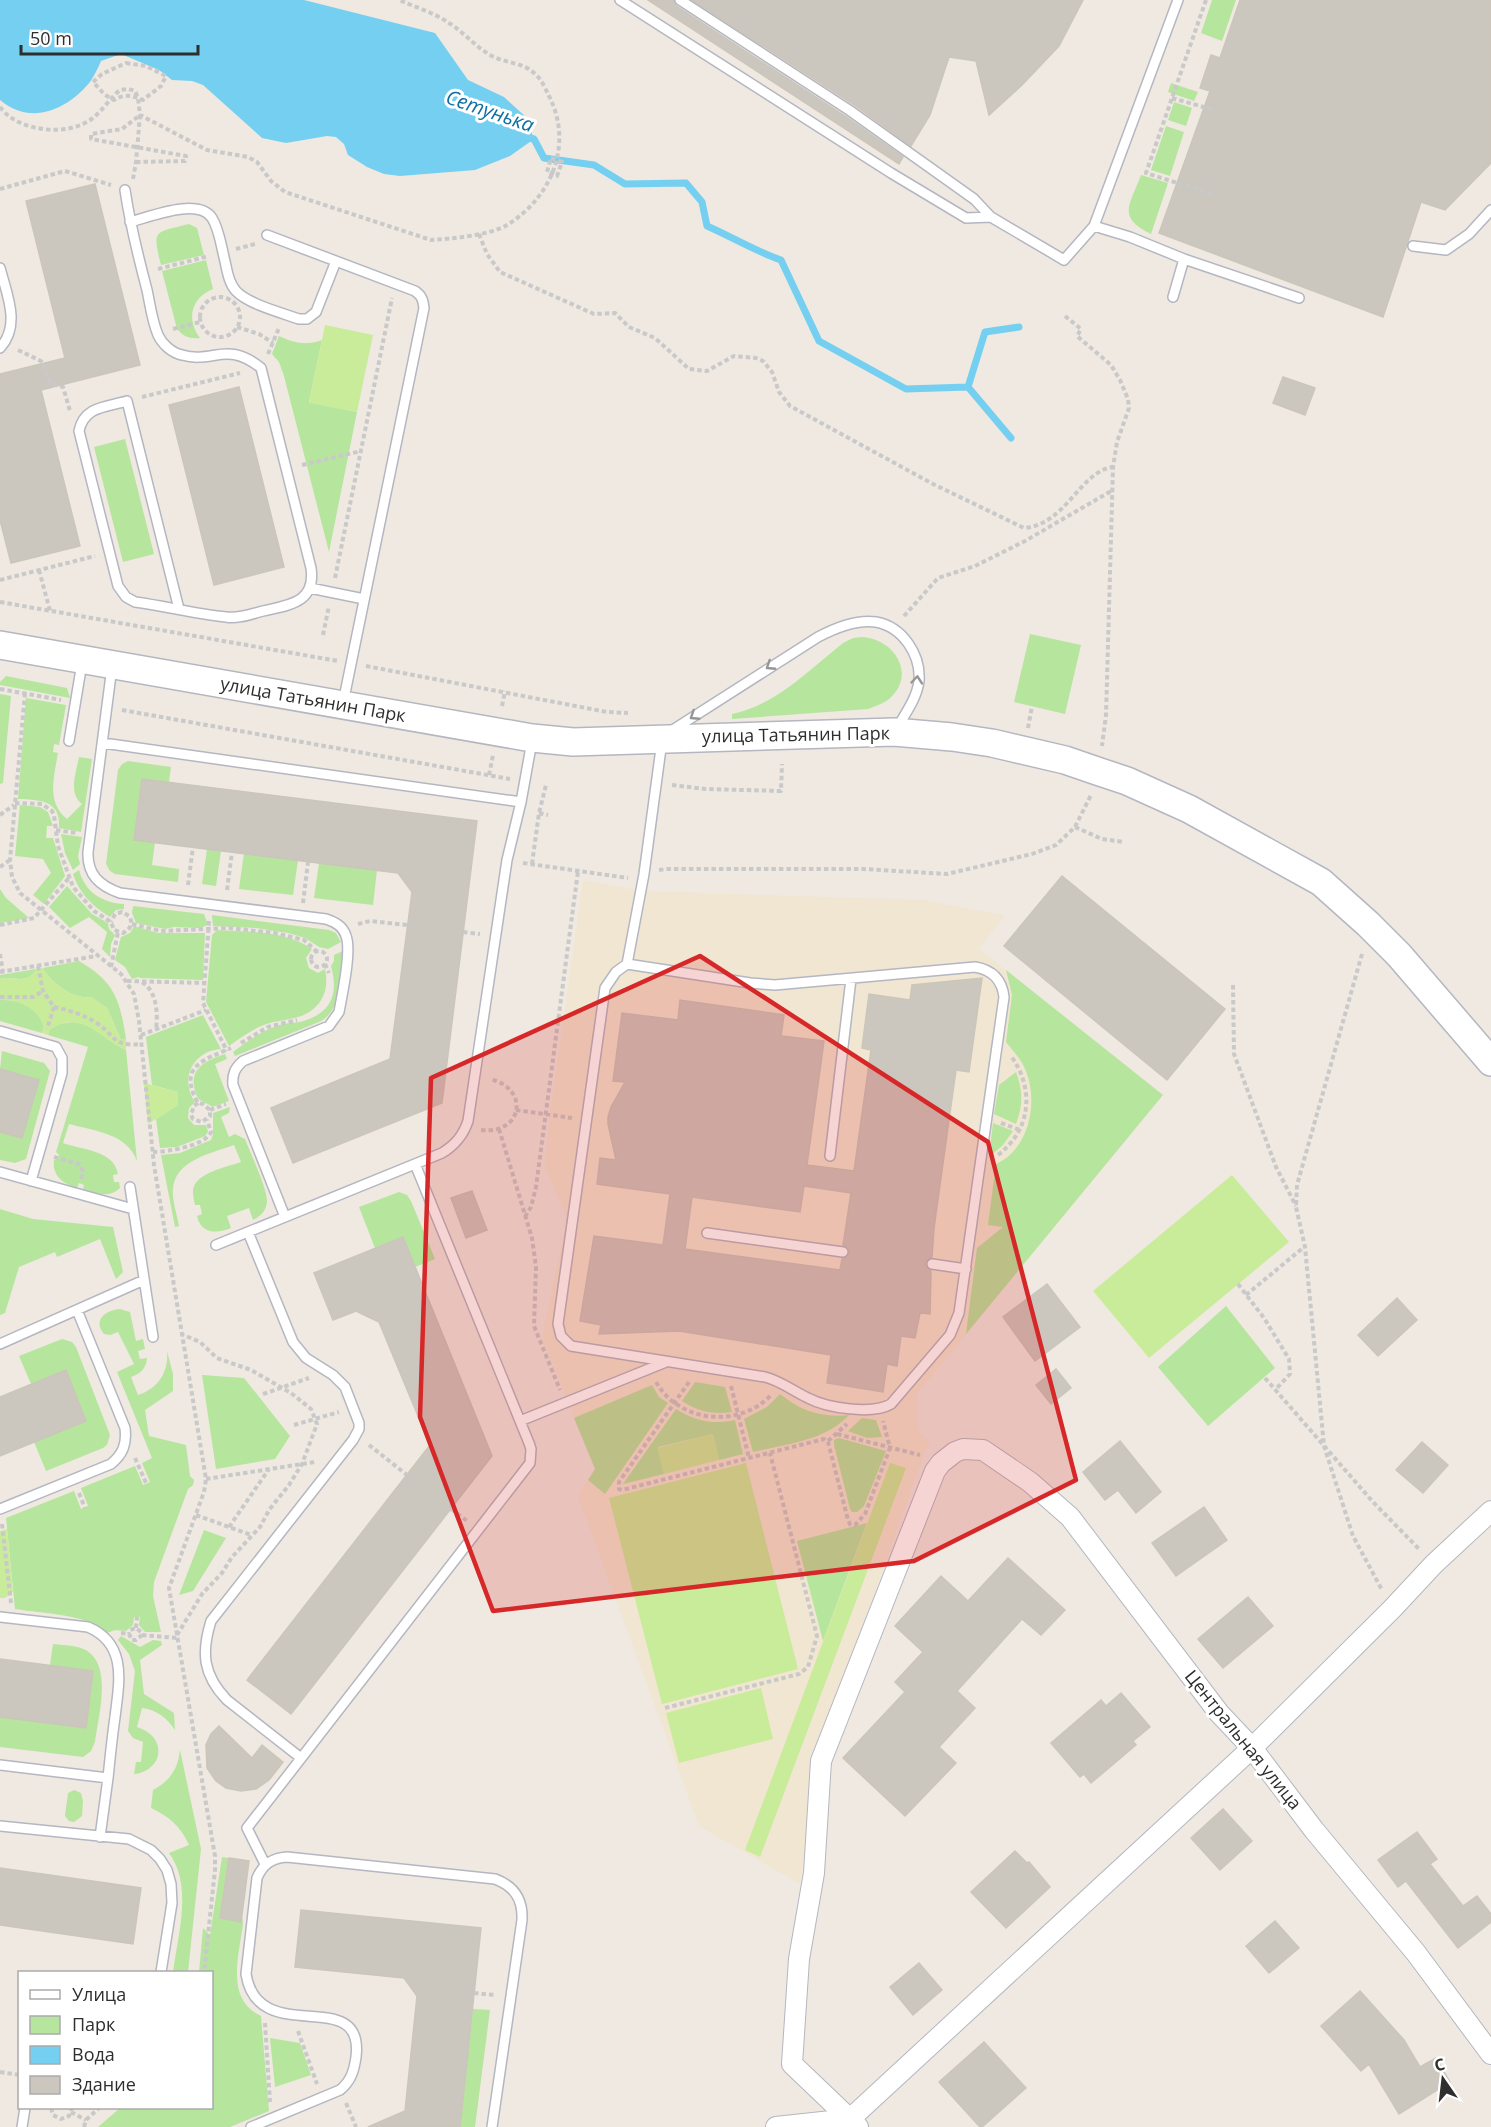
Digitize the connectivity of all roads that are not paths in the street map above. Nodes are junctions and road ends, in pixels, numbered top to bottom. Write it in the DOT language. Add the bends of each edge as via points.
graph roads {
  1 [pos="620,0"];
  2 [pos="680,0"];
  3 [pos="1178,0"];
  4 [pos="125,190"];
  5 [pos="1491,210"];
  6 [pos="991,217"];
  7 [pos="130,222"];
  8 [pos="1095,226"];
  9 [pos="267,235"];
  10 [pos="1413,246"];
  11 [pos="1184,259"];
  12 [pos="336,261"];
  13 [pos="0,268"];
  14 [pos="1173,297"];
  15 [pos="1299,298"];
  16 [pos="2,346"];
  17 [pos="310,588"];
  18 [pos="364,600"];
  19 [pos="179,609"];
  20 [pos="0,645"];
  21 [pos="82,659"];
  22 [pos="113,665"];
  23 [pos="343,705"];
  24 [pos="894,732"];
  25 [pos="532,738"];
  26 [pos="662,738"];
  27 [pos="69,741"];
  28 [pos="102,742"];
  29 [pos="521,802"];
  30 [pos="627,964"];
  31 [pos="851,978"];
  32 [pos="0,1031"];
  33 [pos="1491,1062"];
  34 [pos="830,1156"];
  35 [pos="415,1164"];
  36 [pos="0,1172"];
  37 [pos="31,1181"];
  38 [pos="130,1187"];
  39 [pos="133,1209"];
  40 [pos="285,1217"];
  41 [pos="248,1232"];
  42 [pos="706,1233"];
  43 [pos="216,1245"];
  44 [pos="843,1252"];
  45 [pos="932,1264"];
  46 [pos="966,1269"];
  47 [pos="144,1280"];
  48 [pos="77,1310"];
  49 [pos="153,1337"];
  50 [pos="0,1344"];
  51 [pos="668,1361"];
  52 [pos="520,1421"];
  53 [pos="0,1508"];
  54 [pos="1489,1516"];
  55 [pos="0,1617"];
  56 [pos="1252,1748"];
  57 [pos="301,1758"];
  58 [pos="0,1765"];
  59 [pos="108,1778"];
  60 [pos="0,1826"];
  61 [pos="100,1836"];
  62 [pos="265,1864"];
  63 [pos="161,1971"];
  64 [pos="1491,2054"];
  65 [pos="25,2109"];
  66 [pos="854,2123"];
  67 [pos="22,2127"];
  68 [pos="251,2127"];
  69 [pos="492,2127"];
  70 [pos="776,2127"];
  1 -- 6 [label="lane" via="966,219"];
  2 -- 6 [label="lane" via="849,110 974,200"];
  3 -- 8 [label="lane"];
  4 -- 7 [label="lane"];
  5 -- 10 [label="lane" via="1469,234 1446,250"];
  6 -- 8 [label="lane" via="1064,260"];
  7 -- 12 [label="lane" via="188,207 201,209 216,226 228,276 236,291 251,301 299,319 307,319 316,312"];
  7 -- 17 [label="lane" via="157,333 165,345 182,355 197,357 232,353 261,368 311,568"];
  8 -- 11 [label="lane"];
  9 -- 12 [label="lane"];
  11 -- 14 [label="lane"];
  11 -- 15 [label="lane"];
  12 -- 18 [label="lane" via="419,294 424,302"];
  13 -- 16 [label="lane" via="12,316"];
  17 -- 18 [label="lane"];
  17 -- 19 [label="lane" via="292,604 244,616 227,618"];
  18 -- 23 [label="lane"];
  19 -- 19 [label="lane" via="135,602 118,586 80,430 89,412 127,401"];
  20 -- 21 [label="street, улица Татьянин Парк"];
  21 -- 22 [label="street, улица Татьянин Парк"];
  21 -- 27 [label="lane"];
  22 -- 23 [label="street, улица Татьянин Парк"];
  22 -- 28 [label="lane"];
  23 -- 25 [label="street, улица Татьянин Парк"];
  24 -- 26 [label="street, улица Татьянин Парк"];
  24 -- 26 [label="lane, one-way" via="919,682 918,662 906,639 876,622 853,623 818,637"];
  24 -- 33 [label="street, улица Татьянин Парк" via="992,743 1065,760 1127,782 1220,825 1321,882 1344,902 1399,955"];
  25 -- 26 [label="street, улица Татьянин Парк" via="573,742"];
  25 -- 29 [label="lane"];
  26 -- 30 [label="lane"];
  28 -- 29 [label="lane"];
  28 -- 40 [label="lane" via="88,860 92,874 106,888 326,919 343,929 348,948 339,1012 334,1021 235,1068 233,1085"];
  29 -- 35 [label="lane" via="507,860 466,1128 450,1148"];
  30 -- 31 [label="lane" via="765,984"];
  30 -- 51 [label="lane" via="605,988 558,1330 571,1346"];
  31 -- 34 [label="lane"];
  31 -- 46 [label="lane" via="975,967 991,972 1001,983 1004,997"];
  32 -- 37 [label="lane" via="56,1047 63,1058"];
  35 -- 40 [label="lane"];
  35 -- 52 [label="lane"];
  36 -- 37 [label="lane"];
  37 -- 39 [label="lane"];
  38 -- 39 [label="lane"];
  39 -- 47 [label="lane"];
  40 -- 41 [label="lane"];
  41 -- 43 [label="lane"];
  41 -- 57 [label="lane" via="293,1342 306,1358 345,1387 359,1423 356,1436 212,1621 206,1639 205,1661 212,1681 227,1701"];
  42 -- 44 [label="lane"];
  45 -- 46 [label="lane"];
  46 -- 51 [label="lane" via="961,1305 950,1335 896,1400 879,1409 821,1403 765,1377"];
  47 -- 48 [label="lane"];
  47 -- 49 [label="lane"];
  48 -- 50 [label="lane"];
  48 -- 53 [label="lane" via="125,1428 125,1446 111,1464"];
  51 -- 52 [label="lane"];
  52 -- 57 [label="lane" via="531,1449 530,1463"];
  54 -- 56 [label="street" via="1434,1564"];
  55 -- 59 [label="lane" via="88,1627 110,1644 120,1678"];
  56 -- 64 [label="street, Центральная улица" via="1416,1953"];
  56 -- 66 [label="street"];
  56 -- 66 [label="street, Центральная улица" via="1219,1713 1070,1517 1030,1482 989,1454 974,1448 963,1449 941,1462 820,1761 814,1873 799,1959 792,2064"];
  57 -- 62 [label="lane" via="247,1828"];
  58 -- 59 [label="lane"];
  59 -- 61 [label="lane" via="110,1796"];
  60 -- 61 [label="lane"];
  61 -- 63 [label="lane" via="142,1844 167,1870 172,1903"];
  62 -- 68 [label="lane" via="255,1884 246,1974 252,1994 271,2011 336,2020 348,2026 357,2043 351,2077 340,2090"];
  62 -- 69 [label="lane" via="287,1857 495,1879 512,1887 521,1902 522,1920"];
  65 -- 67 [label="lane"];
  66 -- 70 [label="street"];
}
